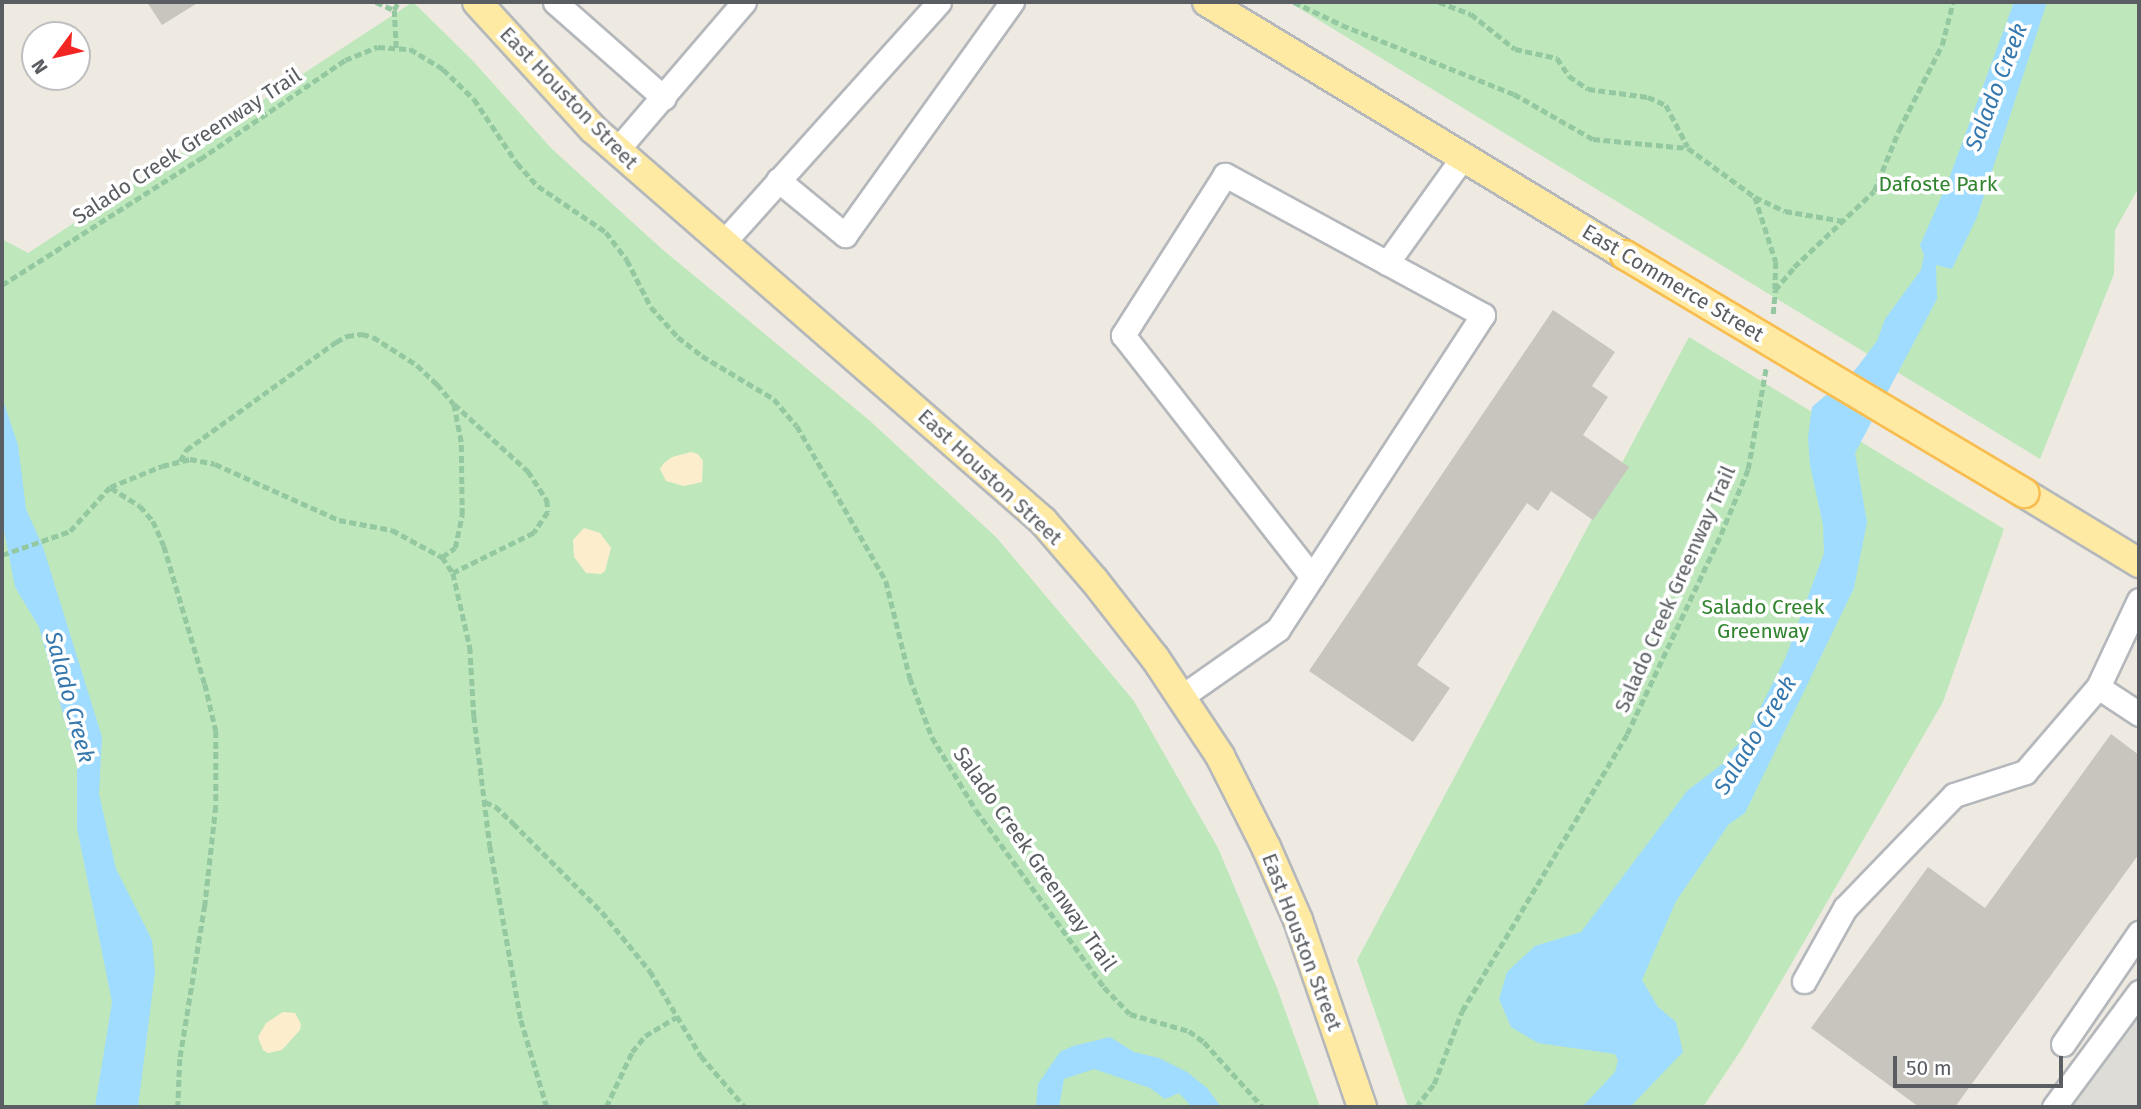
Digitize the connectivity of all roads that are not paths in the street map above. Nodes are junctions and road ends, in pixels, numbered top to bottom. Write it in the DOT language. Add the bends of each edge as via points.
graph roads {
  1 [pos="477,2"];
  2 [pos="555,2"];
  3 [pos="744,2"];
  4 [pos="939,2"];
  5 [pos="1012,2"];
  6 [pos="1208,2"];
  7 [pos="664,98"];
  8 [pos="617,150"];
  9 [pos="1463,157"];
  10 [pos="778,180"];
  11 [pos="722,244"];
  12 [pos="1387,263"];
  13 [pos="2136,553"];
  14 [pos="1312,578"];
  15 [pos="2139,600"];
  16 [pos="2098,687"];
  17 [pos="1181,696"];
  18 [pos="2139,714"];
  19 [pos="2139,933"];
  20 [pos="1804,981"];
  21 [pos="2139,992"];
  22 [pos="2063,1044"];
  23 [pos="1362,1107"];
  24 [pos="2054,1107"];
  1 -- 8 [label="main road, East Houston Street"];
  2 -- 7 [label="lane"];
  3 -- 7 [label="lane"];
  4 -- 10 [label="lane"];
  5 -- 10 [label="lane" via="845,235"];
  6 -- 9 [label="main road, East Commerce Street"];
  7 -- 8 [label="lane"];
  8 -- 11 [label="main road, East Houston Street"];
  9 -- 12 [label="lane"];
  9 -- 13 [label="main road, East Commerce Street, bridge" via="2024,493"];
  10 -- 11 [label="lane"];
  11 -- 17 [label="main road, East Houston Street" via="1043,521 1102,590"];
  12 -- 14 [label="lane" via="1483,315"];
  12 -- 14 [label="lane" via="1225,175 1123,335"];
  14 -- 17 [label="lane" via="1278,629"];
  15 -- 16 [label="lane"];
  16 -- 18 [label="lane"];
  16 -- 20 [label="lane" via="2025,772 1954,795 1845,908"];
  17 -- 23 [label="main road, East Houston Street" via="1220,756 1266,847 1318,974"];
  19 -- 22 [label="lane"];
  21 -- 24 [label="lane"];
}
